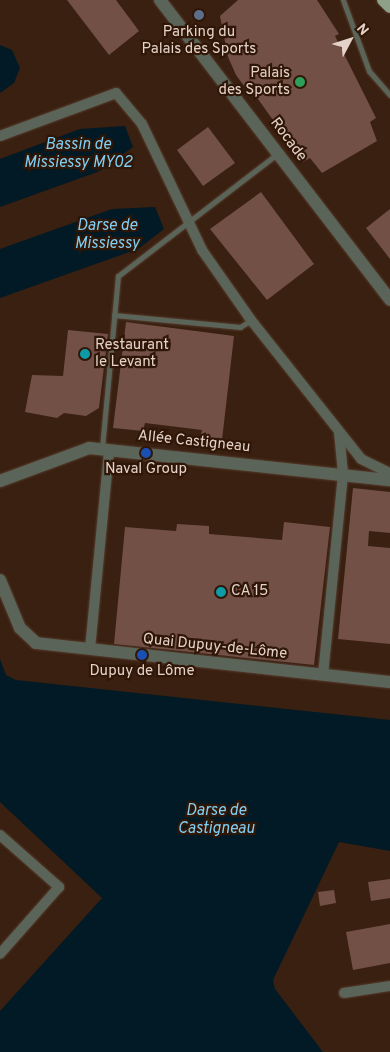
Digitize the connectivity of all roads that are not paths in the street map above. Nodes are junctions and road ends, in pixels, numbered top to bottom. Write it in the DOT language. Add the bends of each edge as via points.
graph roads {
  1 [pos="160,0"];
  2 [pos="343,0"];
  3 [pos="383,0"];
  4 [pos="390,7"];
  5 [pos="390,95"];
  6 [pos="0,136"];
  7 [pos="278,153"];
  8 [pos="187,224"];
  9 [pos="390,300"];
  10 [pos="114,315"];
  11 [pos="251,320"];
  12 [pos="338,430"];
  13 [pos="105,449"];
  14 [pos="390,473"];
  15 [pos="343,475"];
  16 [pos="390,480"];
  17 [pos="0,481"];
  18 [pos="0,580"];
  19 [pos="90,649"];
  20 [pos="323,675"];
  21 [pos="390,682"];
  22 [pos="0,835"];
  23 [pos="0,954"];
  24 [pos="390,986"];
  25 [pos="344,993"];
  1 -- 7 [label="street, Rocade"];
  2 -- 5 [label="lane" via="369,71"];
  3 -- 4 [label="main road"];
  6 -- 8 [label="street" via="116,93 142,124"];
  7 -- 8 [label="lane"];
  7 -- 9 [label="street, Rocade"];
  8 -- 10 [label="lane" via="118,276"];
  8 -- 11 [label="street"];
  10 -- 11 [label="lane" via="240,327"];
  10 -- 13 [label="lane"];
  11 -- 12 [label="street"];
  12 -- 14 [label="street" via="361,459"];
  12 -- 15 [label="street"];
  13 -- 15 [label="street, Allée Castigneau"];
  13 -- 17 [label="street, Allée Castigneau" via="89,448"];
  13 -- 19 [label="street"];
  15 -- 16 [label="street, Allée Castigneau"];
  15 -- 20 [label="street"];
  18 -- 19 [label="street, Quai Dupuy-de-Lôme" via="20,628 36,643"];
  19 -- 20 [label="street, Quai Dupuy-de-Lôme"];
  20 -- 21 [label="street, Quai Dupuy-de-Lôme"];
  22 -- 23 [label="street" via="59,886"];
  24 -- 25 [label="street"];
}
